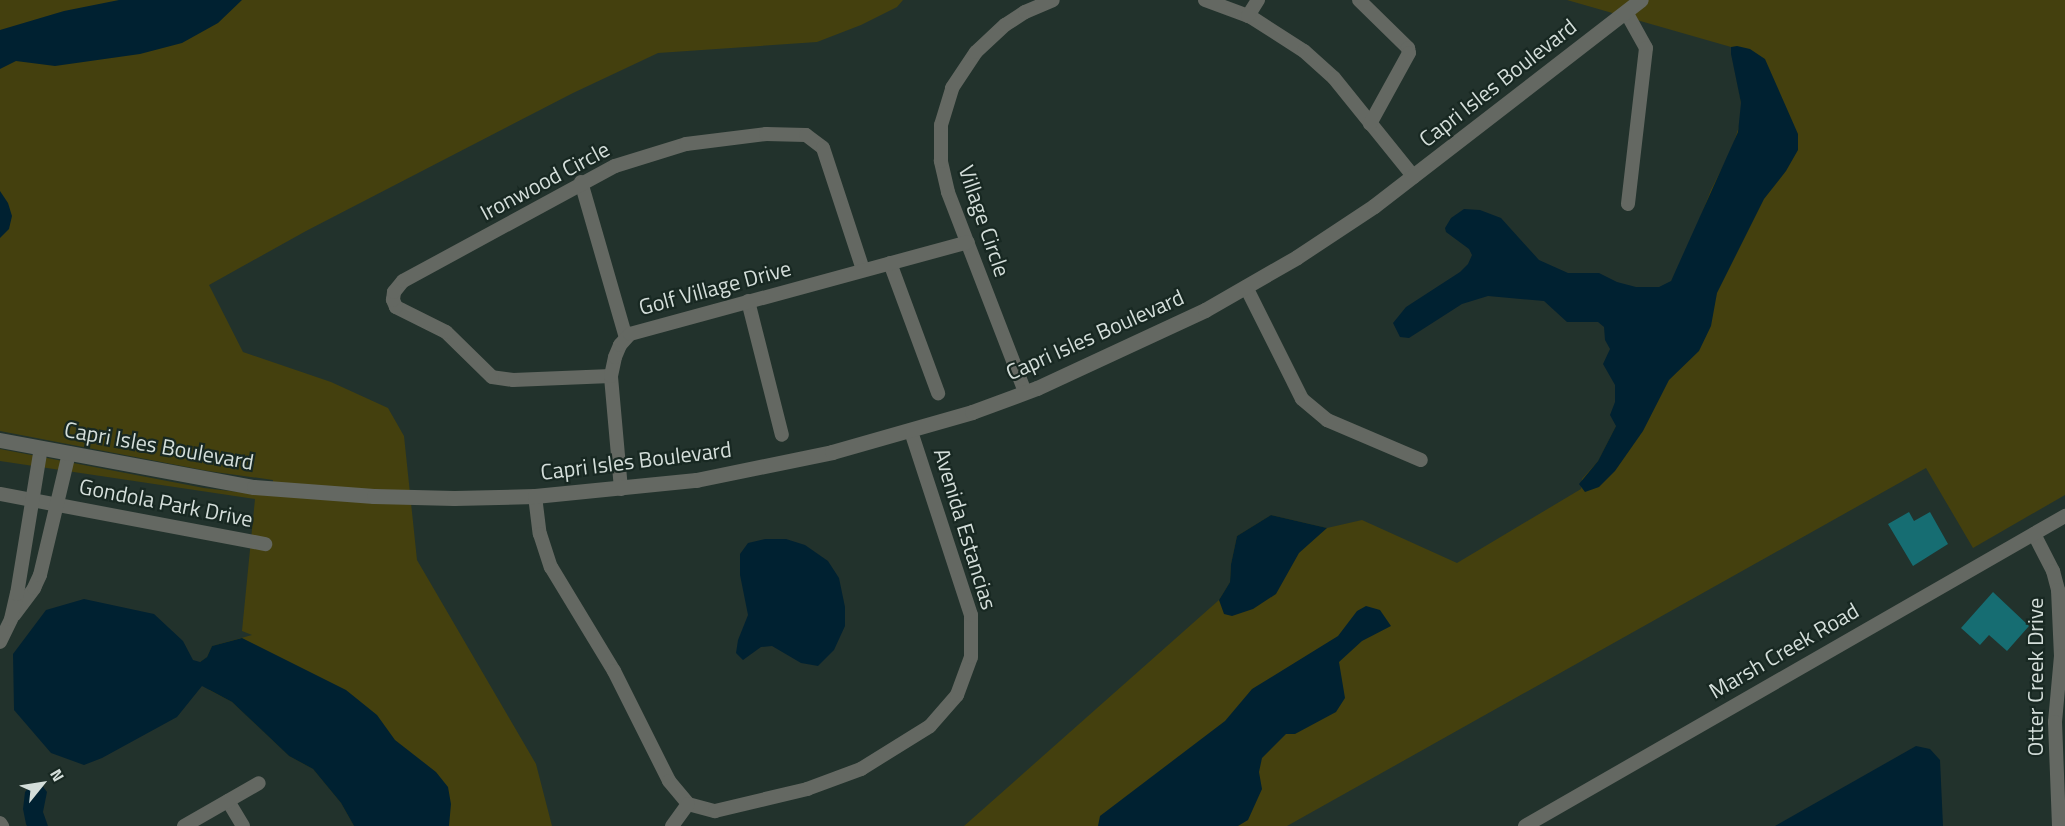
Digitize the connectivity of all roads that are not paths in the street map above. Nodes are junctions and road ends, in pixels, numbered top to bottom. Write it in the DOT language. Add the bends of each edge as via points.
graph roads {
  1 [pos="1053,0"];
  2 [pos="1204,0"];
  3 [pos="1258,0"];
  4 [pos="1359,0"];
  5 [pos="1641,0"];
  6 [pos="1029,5"];
  7 [pos="1626,12"];
  8 [pos="1248,16"];
  9 [pos="1370,124"];
  10 [pos="1414,177"];
  11 [pos="581,182"];
  12 [pos="1628,204"];
  13 [pos="968,242"];
  14 [pos="890,263"];
  15 [pos="863,270"];
  16 [pos="1246,287"];
  17 [pos="748,301"];
  18 [pos="626,338"];
  19 [pos="611,376"];
  20 [pos="1025,392"];
  21 [pos="938,393"];
  22 [pos="911,431"];
  23 [pos="782,435"];
  24 [pos="0,440"];
  25 [pos="41,448"];
  26 [pos="69,453"];
  27 [pos="1421,460"];
  28 [pos="621,489"];
  29 [pos="0,494"];
  30 [pos="535,496"];
  31 [pos="32,500"];
  32 [pos="58,505"];
  33 [pos="2065,516"];
  34 [pos="2034,534"];
  35 [pos="266,544"];
  36 [pos="11,619"];
  37 [pos="0,642"];
  38 [pos="259,783"];
  39 [pos="228,801"];
  40 [pos="688,804"];
  41 [pos="184,826"];
  42 [pos="243,826"];
  43 [pos="672,826"];
  44 [pos="1525,826"];
  45 [pos="2059,826"];
  1 -- 6 [label="street, Village Circle"];
  2 -- 8 [label="street"];
  3 -- 8 [label="street"];
  4 -- 9 [label="street" via="1408,48 1409,54"];
  5 -- 7 [label="street, Capri Isles Boulevard"];
  6 -- 13 [label="street, Village Circle" via="976,52 945,106 941,161 948,192"];
  7 -- 10 [label="street, Capri Isles Boulevard"];
  7 -- 12 [label="street" via="1646,48"];
  8 -- 9 [label="street" via="1320,64"];
  9 -- 10 [label="street"];
  10 -- 16 [label="street, Capri Isles Boulevard" via="1324,240"];
  11 -- 15 [label="street, Ironwood Circle" via="630,160 686,144 766,134 806,135 818,142 827,156"];
  11 -- 18 [label="street"];
  11 -- 19 [label="street, Ironwood Circle" via="402,281 393,300 402,311 446,332 492,377 513,380"];
  13 -- 14 [label="street"];
  13 -- 20 [label="street, Village Circle"];
  14 -- 15 [label="street"];
  14 -- 21 [label="street"];
  15 -- 17 [label="street, Golf Village Drive"];
  16 -- 20 [label="street, Capri Isles Boulevard" via="1143,340"];
  16 -- 27 [label="street" via="1296,390 1315,412"];
  17 -- 18 [label="street, Golf Village Drive" via="650,326"];
  17 -- 23 [label="street"];
  18 -- 19 [label="street, Golf Village Drive" via="615,357"];
  19 -- 28 [label="street, Golf Village Drive"];
  20 -- 22 [label="street, Capri Isles Boulevard"];
  22 -- 28 [label="street, Capri Isles Boulevard" via="742,472"];
  22 -- 40 [label="street, Avenida Estancias" via="971,615 970,664 957,695 937,720 914,738 846,776 715,811"];
  24 -- 25 [label="street, Capri Isles Boulevard"];
  25 -- 26 [label="street, Capri Isles Boulevard"];
  25 -- 31 [label="street, Gondola Park Drive"];
  26 -- 30 [label="street, Capri Isles Boulevard" via="265,488 374,496"];
  26 -- 32 [label="street, Gondola Park Drive"];
  28 -- 30 [label="street, Capri Isles Boulevard"];
  29 -- 31 [label="street, Gondola Park Drive"];
  30 -- 40 [label="street" via="540,534 551,567 614,671 669,781"];
  31 -- 32 [label="street, Gondola Park Drive"];
  31 -- 36 [label="street, Gondola Park Drive"];
  32 -- 35 [label="street, Gondola Park Drive"];
  32 -- 36 [label="street, Gondola Park Drive" via="40,575"];
  33 -- 34 [label="street, Marsh Creek Road"];
  34 -- 44 [label="street, Marsh Creek Road"];
  34 -- 45 [label="street, Otter Creek Drive" via="2058,590 2061,656 2055,722"];
  36 -- 37 [label="street, Gondola Park Drive"];
  38 -- 39 [label="street"];
  39 -- 41 [label="street"];
  39 -- 42 [label="street"];
  40 -- 43 [label="street"];
}
